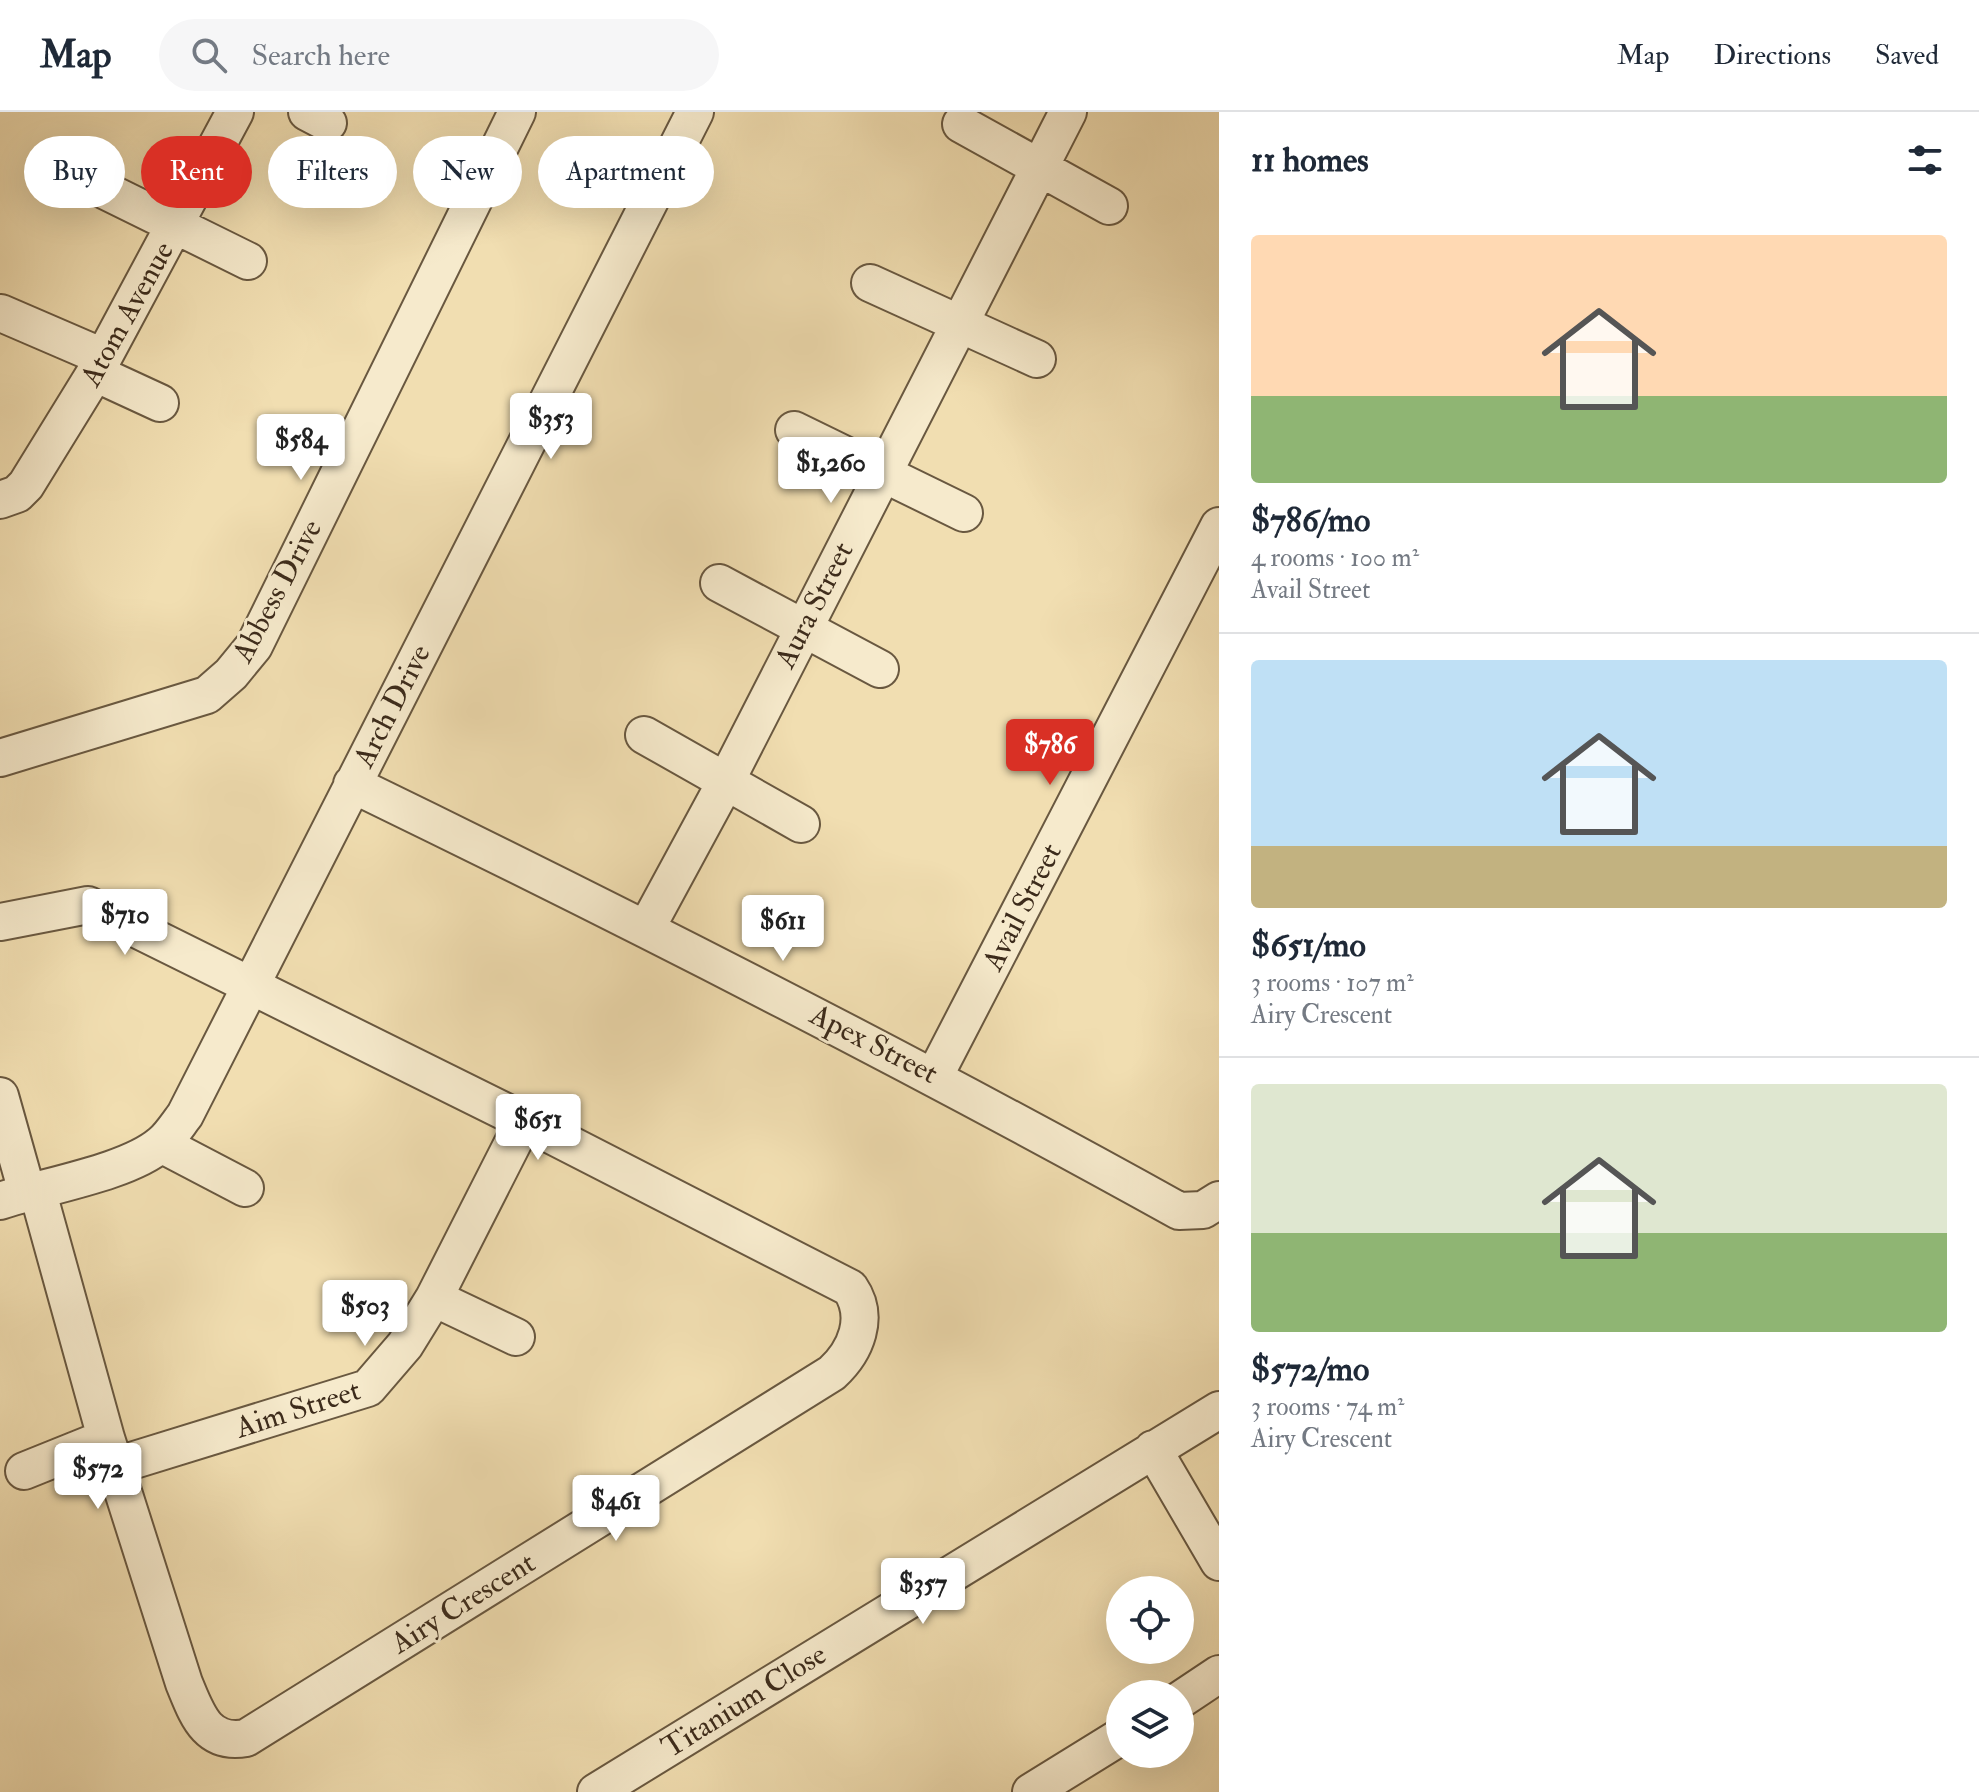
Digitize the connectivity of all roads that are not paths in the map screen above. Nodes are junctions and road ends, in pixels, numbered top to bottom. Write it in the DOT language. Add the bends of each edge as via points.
graph roads {
  1 [pos="235,112"];
  2 [pos="517,112"];
  3 [pos="695,112"];
  4 [pos="1068,112"];
  5 [pos="961,124"];
  6 [pos="1037,167"];
  7 [pos="125,201"];
  8 [pos="1109,206"];
  9 [pos="177,227"];
  10 [pos="248,261"];
  11 [pos="870,283"];
  12 [pos="1,313"];
  13 [pos="960,323"];
  14 [pos="1037,359"];
  15 [pos="99,365"];
  16 [pos="160,403"];
  17 [pos="794,430"];
  18 [pos="882,473"];
  19 [pos="0,500"];
  20 [pos="964,513"];
  21 [pos="1219,526"];
  22 [pos="719,583"];
  23 [pos="801,628"];
  24 [pos="880,669"];
  25 [pos="644,735"];
  26 [pos="0,758"];
  27 [pos="725,783"];
  28 [pos="352,784"];
  29 [pos="801,824"];
  30 [pos="0,922"];
  31 [pos="647,927"];
  32 [pos="252,985"];
  33 [pos="935,1075"];
  34 [pos="0,1096"];
  35 [pos="524,1121"];
  36 [pos="161,1144"];
  37 [pos="245,1188"];
  38 [pos="21,1194"];
  39 [pos="1219,1200"];
  40 [pos="434,1298"];
  41 [pos="516,1337"];
  42 [pos="1219,1410"];
  43 [pos="1153,1449"];
  44 [pos="111,1452"];
  45 [pos="24,1471"];
  46 [pos="1219,1562"];
  47 [pos="1219,1674"];
  48 [pos="1194,1691"];
  49 [pos="1106,1746"];
  50 [pos="596,1792"];
  51 [pos="1031,1792"];
  1 -- 9 [label="street, Atom Avenue"];
  2 -- 26 [label="street, Abbess Drive" via="254,646 207,695"];
  3 -- 28 [label="street, Arch Drive"];
  4 -- 6 [label="street, Aura Street"];
  5 -- 6 [label="street"];
  6 -- 8 [label="street"];
  6 -- 13 [label="street, Aura Street"];
  7 -- 9 [label="street"];
  9 -- 10 [label="street"];
  9 -- 15 [label="street, Atom Avenue"];
  11 -- 13 [label="street"];
  12 -- 15 [label="street"];
  13 -- 14 [label="street"];
  13 -- 18 [label="street, Aura Street"];
  15 -- 16 [label="street"];
  15 -- 19 [label="street, Atom Avenue" via="26,485"];
  17 -- 18 [label="street"];
  18 -- 20 [label="street"];
  18 -- 23 [label="street, Aura Street"];
  21 -- 33 [label="street, Avail Street"];
  22 -- 23 [label="street"];
  23 -- 24 [label="street"];
  23 -- 27 [label="street, Aura Street"];
  25 -- 27 [label="street"];
  27 -- 29 [label="street"];
  27 -- 31 [label="street, Aura Street"];
  28 -- 31 [label="street, Apex Street"];
  28 -- 32 [label="street, Arch Drive"];
  30 -- 32 [label="street, Airy Crescent" via="88,905"];
  31 -- 33 [label="street, Apex Street"];
  32 -- 35 [label="street, Airy Crescent"];
  32 -- 36 [label="street, Arch Drive" via="185,1115"];
  33 -- 39 [label="street, Apex Street" via="1179,1211 1203,1210"];
  34 -- 38 [label="street, Airy Crescent"];
  35 -- 40 [label="street, Aim Street"];
  35 -- 44 [label="street, Airy Crescent" via="850,1288 861,1314 846,1360 259,1730 231,1741 211,1731 184,1683"];
  36 -- 37 [label="street"];
  36 -- 38 [label="street, Arch Drive" via="105,1170"];
  38 -- 44 [label="street, Airy Crescent"];
  40 -- 41 [label="street"];
  40 -- 44 [label="street, Aim Street" via="405,1345 368,1388"];
  42 -- 43 [label="street, Titanium Close"];
  43 -- 46 [label="street"];
  43 -- 50 [label="street, Titanium Close"];
  44 -- 45 [label="street, Aim Street"];
  47 -- 48 [label="street"];
  49 -- 51 [label="street"];
}
